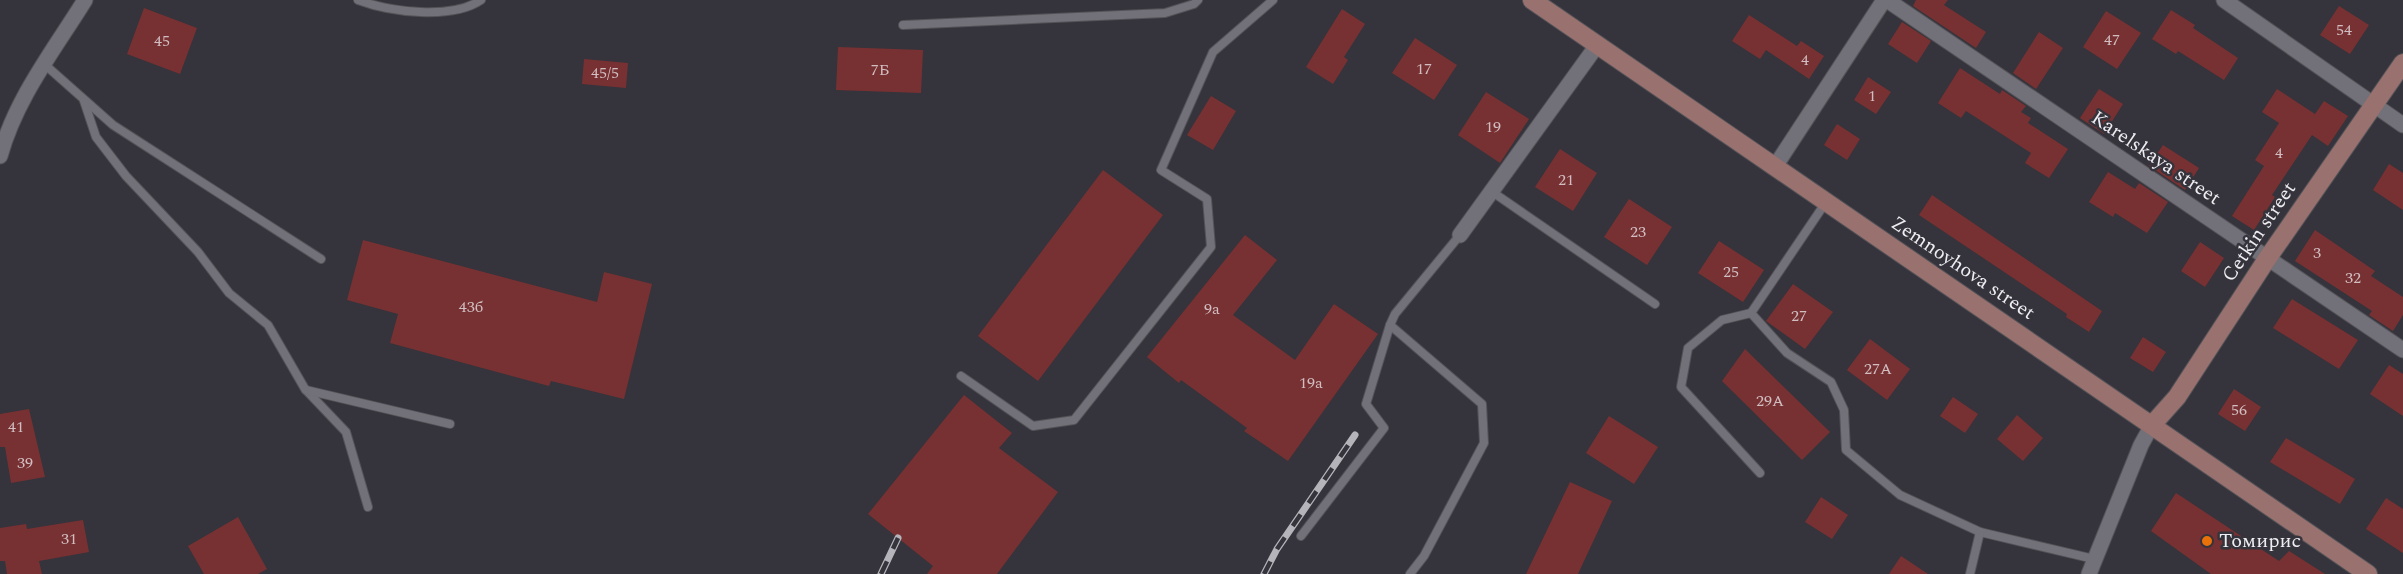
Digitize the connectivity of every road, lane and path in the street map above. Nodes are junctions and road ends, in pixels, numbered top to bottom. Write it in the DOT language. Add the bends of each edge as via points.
graph roads {
  1 [pos="85,0"];
  2 [pos="358,0"];
  3 [pos="481,0"];
  4 [pos="1198,0"];
  5 [pos="1273,0"];
  6 [pos="1532,0"];
  7 [pos="1885,0"];
  8 [pos="2224,0"];
  9 [pos="903,25"];
  10 [pos="1598,44"];
  11 [pos="44,63"];
  12 [pos="2403,63"];
  13 [pos="84,101"];
  14 [pos="2374,105"];
  15 [pos="2403,125"];
  16 [pos="0,156"];
  17 [pos="1776,165"];
  18 [pos="1491,191"];
  19 [pos="1826,202"];
  20 [pos="1460,234"];
  21 [pos="321,259"];
  22 [pos="2267,259"];
  23 [pos="1655,304"];
  24 [pos="1750,313"];
  25 [pos="1390,325"];
  26 [pos="2403,350"];
  27 [pos="961,376"];
  28 [pos="305,389"];
  29 [pos="450,424"];
  30 [pos="2152,425"];
  31 [pos="1760,473"];
  32 [pos="368,507"];
  33 [pos="1980,532"];
  34 [pos="1301,536"];
  35 [pos="2094,559"];
  36 [pos="1410,574"];
  37 [pos="1970,574"];
  38 [pos="2088,574"];
  39 [pos="2368,574"];
  1 -- 11 [label="street"];
  2 -- 3 [label="lane" via="376,7 425,13 473,6"];
  4 -- 9 [label="lane" via="1165,13"];
  5 -- 27 [label="lane" via="1213,52 1161,170 1207,199 1212,247 1074,420 1033,426"];
  6 -- 10 [label="street, Zemnoyhova street"];
  7 -- 17 [label="street"];
  7 -- 22 [label="street, Karelskaya street"];
  8 -- 14 [label="street"];
  10 -- 17 [label="street, Zemnoyhova street"];
  10 -- 18 [label="street"];
  11 -- 13 [label="lane"];
  11 -- 16 [label="street" via="7,130"];
  12 -- 14 [label="street, Cetkin street"];
  13 -- 21 [label="lane" via="113,125"];
  13 -- 28 [label="lane" via="96,137 126,176 198,252 229,293 268,325"];
  14 -- 15 [label="street"];
  14 -- 22 [label="street, Cetkin street"];
  17 -- 19 [label="street, Zemnoyhova street"];
  18 -- 20 [label="street"];
  18 -- 23 [label="lane"];
  19 -- 24 [label="lane"];
  19 -- 30 [label="street, Zemnoyhova street"];
  20 -- 25 [label="lane"];
  22 -- 26 [label="street, Karelskaya street"];
  22 -- 30 [label="street, Cetkin street" via="2177,397"];
  24 -- 31 [label="lane" via="1722,320 1688,348 1682,387"];
  24 -- 33 [label="lane" via="1787,353 1831,382 1844,410 1846,450 1900,495"];
  25 -- 34 [label="lane" via="1366,404 1384,428"];
  25 -- 36 [label="lane" via="1482,404 1484,443 1424,556"];
  28 -- 29 [label="lane"];
  28 -- 32 [label="lane" via="346,432"];
  30 -- 35 [label="street" via="2140,445"];
  30 -- 39 [label="street, Zemnoyhova street"];
  33 -- 35 [label="lane"];
  33 -- 37 [label="lane"];
  35 -- 38 [label="street"];
}
